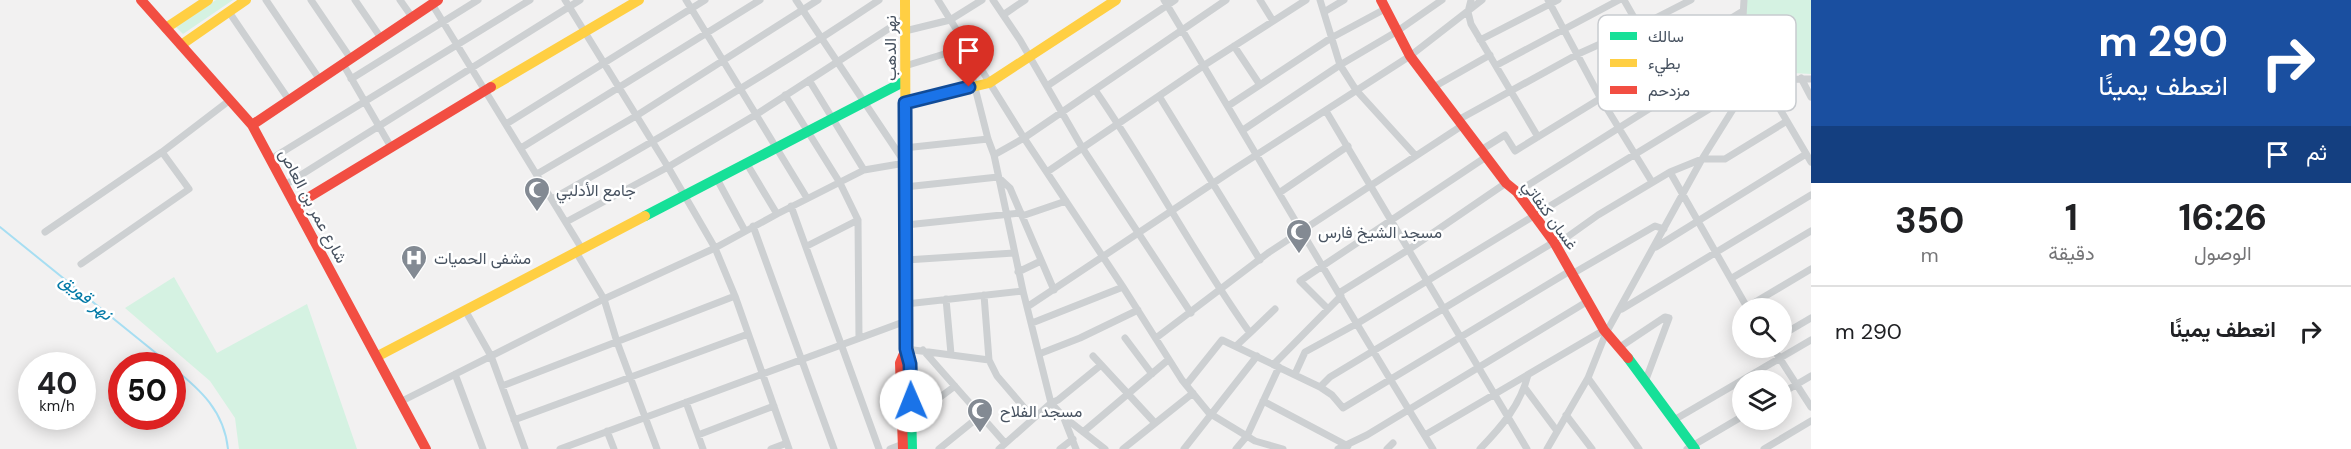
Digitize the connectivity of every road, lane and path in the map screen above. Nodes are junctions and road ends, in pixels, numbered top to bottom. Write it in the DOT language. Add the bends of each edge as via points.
graph roads {
  1 [pos="141,0"];
  2 [pos="208,0"];
  3 [pos="246,0"];
  4 [pos="266,0"];
  5 [pos="311,0"];
  6 [pos="355,0"];
  7 [pos="400,0"];
  8 [pos="478,0"];
  9 [pos="530,0"];
  10 [pos="580,0"];
  11 [pos="639,0"];
  12 [pos="686,0"];
  13 [pos="705,0"];
  14 [pos="760,0"];
  15 [pos="796,0"];
  16 [pos="818,0"];
  17 [pos="879,0"];
  18 [pos="905,0"];
  19 [pos="938,0"];
  20 [pos="982,0"];
  21 [pos="993,0"];
  22 [pos="1025,0"];
  23 [pos="1116,0"];
  24 [pos="1175,0"];
  25 [pos="1226,0"];
  26 [pos="1260,0"];
  27 [pos="1306,0"];
  28 [pos="1320,0"];
  29 [pos="1344,0"];
  30 [pos="1442,0"];
  31 [pos="1471,0"];
  32 [pos="1482,0"];
  33 [pos="1558,0"];
  34 [pos="1619,0"];
  35 [pos="1624,0"];
  36 [pos="1691,0"];
  37 [pos="1744,0"];
  38 [pos="435,2"];
  39 [pos="1549,2"];
  40 [pos="567,3"];
  41 [pos="1166,3"];
  42 [pos="1383,5"];
  43 [pos="691,9"];
  44 [pos="802,10"];
  45 [pos="1743,11"];
  46 [pos="229,12"];
  47 [pos="1324,12"];
  48 [pos="1468,12"];
  49 [pos="1003,15"];
  50 [pos="1632,15"];
  51 [pos="1662,15"];
  52 [pos="1737,15"];
  53 [pos="1743,15"];
  54 [pos="412,17"];
  55 [pos="905,18"];
  56 [pos="950,20"];
  57 [pos="1273,21"];
  58 [pos="443,22"];
  59 [pos="166,28"];
  60 [pos="1182,30"];
  61 [pos="1564,30"];
  62 [pos="905,31"];
  63 [pos="585,32"];
  64 [pos="1396,32"];
  65 [pos="706,33"];
  66 [pos="381,38"];
  67 [pos="822,38"];
  68 [pos="1331,38"];
  69 [pos="1480,40"];
  70 [pos="456,44"];
  71 [pos="180,45"];
  72 [pos="1598,45"];
  73 [pos="1234,46"];
  74 [pos="969,50"];
  75 [pos="1578,54"];
  76 [pos="1490,55"];
  77 [pos="1030,56"];
  78 [pos="1410,56"];
  79 [pos="347,61"];
  80 [pos="724,61"];
  81 [pos="837,62"];
  82 [pos="604,64"];
  83 [pos="1497,64"];
  84 [pos="1340,65"];
  85 [pos="905,66"];
  86 [pos="1203,66"];
  87 [pos="471,68"];
  88 [pos="1801,78"];
  89 [pos="351,79"];
  90 [pos="1796,79"];
  91 [pos="1811,79"];
  92 [pos="320,80"];
  93 [pos="809,80"];
  94 [pos="905,81"];
  95 [pos="990,83"];
  96 [pos="1260,85"];
  97 [pos="974,86"];
  98 [pos="1047,86"];
  99 [pos="620,88"];
  100 [pos="1432,88"];
  101 [pos="741,89"];
  102 [pos="484,90"];
  103 [pos="1095,90"];
  104 [pos="1356,90"];
  105 [pos="1510,91"];
  106 [pos="1598,93"];
  107 [pos="785,95"];
  108 [pos="1159,96"];
  109 [pos="1811,97"];
  110 [pos="230,100"];
  111 [pos="289,100"];
  112 [pos="364,101"];
  113 [pos="1598,101"];
  114 [pos="863,102"];
  115 [pos="905,103"];
  116 [pos="1228,106"];
  117 [pos="1326,111"];
  118 [pos="1609,111"];
  119 [pos="1643,111"];
  120 [pos="1707,111"];
  121 [pos="1732,111"];
  122 [pos="1781,111"];
  123 [pos="1062,112"];
  124 [pos="757,114"];
  125 [pos="636,116"];
  126 [pos="832,119"];
  127 [pos="1787,121"];
  128 [pos="1118,123"];
  129 [pos="1461,123"];
  130 [pos="506,124"];
  131 [pos="252,125"];
  132 [pos="379,126"];
  133 [pos="1619,126"];
  134 [pos="1243,130"];
  135 [pos="808,133"];
  136 [pos="1539,137"];
  137 [pos="1024,138"];
  138 [pos="987,139"];
  139 [pos="653,143"];
  140 [pos="1348,146"];
  141 [pos="392,147"];
  142 [pos="520,148"];
  143 [pos="904,148"];
  144 [pos="778,149"];
  145 [pos="1083,149"];
  146 [pos="162,152"];
  147 [pos="994,154"];
  148 [pos="1257,154"];
  149 [pos="1483,154"];
  150 [pos="1636,154"];
  151 [pos="1806,154"];
  152 [pos="1416,156"];
  153 [pos="271,159"];
  154 [pos="1702,159"];
  155 [pos="1811,162"];
  156 [pos="904,163"];
  157 [pos="747,165"];
  158 [pos="668,167"];
  159 [pos="864,170"];
  160 [pos="1047,172"];
  161 [pos="1670,172"];
  162 [pos="537,174"];
  163 [pos="998,177"];
  164 [pos="717,179"];
  165 [pos="1652,182"];
  166 [pos="840,183"];
  167 [pos="1214,183"];
  168 [pos="1506,183"];
  169 [pos="285,185"];
  170 [pos="1371,185"];
  171 [pos="905,187"];
  172 [pos="1517,192"];
  173 [pos="1279,193"];
  174 [pos="1683,193"];
  175 [pos="1811,195"];
  176 [pos="684,196"];
  177 [pos="807,198"];
  178 [pos="552,199"];
  179 [pos="1066,201"];
  180 [pos="296,205"];
  181 [pos="791,206"];
  182 [pos="1173,210"];
  183 [pos="777,214"];
  184 [pos="1021,214"];
  185 [pos="1006,215"];
  186 [pos="1535,215"];
  187 [pos="1391,219"];
  188 [pos="858,220"];
  189 [pos="1697,221"];
  190 [pos="566,222"];
  191 [pos="906,225"];
  192 [pos="753,226"];
  193 [pos="1664,229"];
  194 [pos="745,231"];
  195 [pos="1811,231"];
  196 [pos="45,232"];
  197 [pos="1139,232"];
  198 [pos="1301,232"];
  199 [pos="1555,243"];
  200 [pos="807,246"];
  201 [pos="715,248"];
  202 [pos="1654,249"];
  203 [pos="579,250"];
  204 [pos="1408,250"];
  205 [pos="1014,253"];
  206 [pos="1717,253"];
  207 [pos="1102,256"];
  208 [pos="906,260"];
  209 [pos="1260,260"];
  210 [pos="1041,261"];
  211 [pos="81,264"];
  212 [pos="1322,265"];
  213 [pos="1811,269"];
  214 [pos="1018,272"];
  215 [pos="1571,273"];
  216 [pos="1732,278"];
  217 [pos="1426,282"];
  218 [pos="1123,287"];
  219 [pos="1219,289"];
  220 [pos="1054,290"];
  221 [pos="1023,291"];
  222 [pos="984,295"];
  223 [pos="1340,295"];
  224 [pos="735,296"];
  225 [pos="1742,298"];
  226 [pos="1763,298"];
  227 [pos="604,299"];
  228 [pos="946,299"];
  229 [pos="1588,301"];
  230 [pos="906,304"];
  231 [pos="1027,307"];
  232 [pos="1275,309"];
  233 [pos="1328,309"];
  234 [pos="465,310"];
  235 [pos="1138,310"];
  236 [pos="1620,310"];
  237 [pos="1443,311"];
  238 [pos="1191,314"];
  239 [pos="1811,318"];
  240 [pos="906,321"];
  241 [pos="1032,323"];
  242 [pos="1358,323"];
  243 [pos="1792,329"];
  244 [pos="1605,332"];
  245 [pos="1250,333"];
  246 [pos="748,334"];
  247 [pos="859,338"];
  248 [pos="1125,338"];
  249 [pos="1156,338"];
  250 [pos="1461,339"];
  251 [pos="1811,340"];
  252 [pos="617,342"];
  253 [pos="842,344"];
  254 [pos="1236,346"];
  255 [pos="1620,347"];
  256 [pos="906,349"];
  257 [pos="923,350"];
  258 [pos="1374,351"];
  259 [pos="951,354"];
  260 [pos="1039,354"];
  261 [pos="378,356"];
  262 [pos="491,356"];
  263 [pos="1093,356"];
  264 [pos="1257,356"];
  265 [pos="802,359"];
  266 [pos="1779,359"];
  267 [pos="989,360"];
  268 [pos="1168,360"];
  269 [pos="1101,365"];
  270 [pos="1276,366"];
  271 [pos="1477,366"];
  272 [pos="455,374"];
  273 [pos="762,374"];
  274 [pos="1152,374"];
  275 [pos="1295,374"];
  276 [pos="1528,375"];
  277 [pos="1811,376"];
  278 [pos="630,378"];
  279 [pos="1587,378"];
  280 [pos="1391,379"];
  281 [pos="1645,382"];
  282 [pos="1797,384"];
  283 [pos="502,386"];
  284 [pos="1186,386"];
  285 [pos="955,387"];
  286 [pos="1320,387"];
  287 [pos="1792,387"];
  288 [pos="1525,388"];
  289 [pos="1193,393"];
  290 [pos="1128,394"];
  291 [pos="1494,395"];
  292 [pos="402,401"];
  293 [pos="1263,401"];
  294 [pos="686,402"];
  295 [pos="1051,403"];
  296 [pos="774,406"];
  297 [pos="1811,407"];
  298 [pos="1407,409"];
  299 [pos="1211,414"];
  300 [pos="981,415"];
  301 [pos="1566,415"];
  302 [pos="1063,416"];
  303 [pos="645,417"];
  304 [pos="1033,418"];
  305 [pos="911,419"];
  306 [pos="1508,419"];
  307 [pos="514,420"];
  308 [pos="1674,420"];
  309 [pos="1811,421"];
  310 [pos="1155,423"];
  311 [pos="1732,423"];
  312 [pos="607,431"];
  313 [pos="1557,431"];
  314 [pos="1083,432"];
  315 [pos="698,435"];
  316 [pos="1425,435"];
  317 [pos="1246,436"];
  318 [pos="1073,438"];
  319 [pos="788,446"];
  320 [pos="1002,446"];
  321 [pos="1348,446"];
  322 [pos="906,447"];
  323 [pos="1549,448"];
  324 [pos="1691,448"];
  325 [pos="426,449"];
  326 [pos="483,449"];
  327 [pos="525,449"];
  328 [pos="560,449"];
  329 [pos="614,449"];
  330 [pos="657,449"];
  331 [pos="702,449"];
  332 [pos="771,449"];
  333 [pos="834,449"];
  334 [pos="879,449"];
  335 [pos="890,449"];
  336 [pos="939,449"];
  337 [pos="1060,449"];
  338 [pos="1076,449"];
  339 [pos="1105,449"];
  340 [pos="1123,449"];
  341 [pos="1184,449"];
  342 [pos="1236,449"];
  343 [pos="1283,449"];
  344 [pos="1338,449"];
  345 [pos="1433,449"];
  346 [pos="1480,449"];
  347 [pos="1527,449"];
  348 [pos="1592,449"];
  349 [pos="1640,449"];
  350 [pos="1764,449"];
  1 -- 59 [label="street, شارع عمر بن العاص"];
  2 -- 59 [label="street"];
  3 -- 46 [label="street"];
  4 -- 92 [label="street"];
  5 -- 79 [label="street"];
  6 -- 66 [label="street"];
  7 -- 54 [label="street"];
  8 -- 58 [label="street"];
  9 -- 70 [label="street"];
  10 -- 40 [label="street"];
  11 -- 63 [label="street"];
  12 -- 43 [label="street"];
  13 -- 43 [label="street"];
  14 -- 65 [label="street"];
  15 -- 44 [label="street"];
  16 -- 44 [label="street"];
  17 -- 67 [label="street"];
  18 -- 55 [label="street, نهر الدهب"];
  19 -- 56 [label="street"];
  20 -- 56 [label="street"];
  21 -- 49 [label="street"];
  22 -- 49 [label="street"];
  23 -- 77 [label="street"];
  24 -- 41 [label="street"];
  25 -- 60 [label="street"];
  26 -- 57 [label="street"];
  27 -- 57 [label="street"];
  28 -- 47 [label="street"];
  29 -- 47 [label="street"];
  30 -- 64 [label="street"];
  31 -- 48 [label="street"];
  32 -- 48 [label="street"];
  33 -- 39 [label="street"];
  34 -- 61 [label="street"];
  35 -- 50 [label="street"];
  36 -- 51 [label="street"];
  37 -- 45 [label="street"];
  38 -- 54 [label="street"];
  38 -- 58 [label="street"];
  39 -- 61 [label="street"];
  39 -- 69 [label="street"];
  40 -- 63 [label="street"];
  40 -- 87 [label="street"];
  41 -- 60 [label="street"];
  41 -- 98 [label="street"];
  42 -- 64 [label="street, غسان كنفاتي"];
  42 -- 68 [label="street"];
  43 -- 65 [label="street"];
  43 -- 82 [label="street"];
  44 -- 67 [label="street"];
  44 -- 80 [label="street"];
  45 -- 52 [label="street"];
  45 -- 53 [label="street"];
  46 -- 71 [label="street"];
  46 -- 111 [label="street"];
  47 -- 68 [label="street"];
  48 -- 69 [label="street"];
  48 -- 78 [label="street"];
  49 -- 77 [label="street"];
  54 -- 66 [label="street"];
  55 -- 62 [label="street, نهر الدهب"];
  55 -- 81 [label="street"];
  56 -- 62 [label="street"];
  56 -- 74 [label="street"];
  57 -- 73 [label="street"];
  58 -- 70 [label="street"];
  58 -- 89 [label="street"];
  59 -- 71 [label="street, شارع عمر بن العاص"];
  60 -- 86 [label="street"];
  60 -- 103 [label="street"];
  61 -- 75 [label="street"];
  61 -- 83 [label="street"];
  62 -- 85 [label="street, نهر الدهب"];
  63 -- 82 [label="street"];
  63 -- 102 [label="street"];
  64 -- 78 [label="street, غسان كنفاتي"];
  64 -- 84 [label="street"];
  65 -- 80 [label="street"];
  65 -- 99 [label="street"];
  66 -- 79 [label="street"];
  67 -- 81 [label="street"];
  67 -- 101 [label="street"];
  68 -- 84 [label="street"];
  68 -- 96 [label="street"];
  69 -- 76 [label="street"];
  70 -- 87 [label="street"];
  70 -- 112 [label="street"];
  71 -- 110 [label="street, شارع عمر بن العاص"];
  72 -- 75 [label="street"];
  73 -- 86 [label="street"];
  73 -- 96 [label="street"];
  74 -- 85 [label="street"];
  74 -- 95 [label="street"];
  74 -- 97 [label="street"];
  75 -- 105 [label="street"];
  75 -- 106 [label="street"];
  76 -- 83 [label="street"];
  76 -- 100 [label="street"];
  77 -- 95 [label="street"];
  77 -- 98 [label="street"];
  78 -- 100 [label="street, غسان كنفاتي"];
  78 -- 104 [label="street"];
  79 -- 89 [label="street"];
  79 -- 92 [label="street"];
  80 -- 101 [label="street"];
  80 -- 125 [label="street"];
  81 -- 93 [label="street"];
  81 -- 114 [label="street"];
  82 -- 99 [label="street"];
  82 -- 130 [label="street"];
  83 -- 105 [label="street"];
  84 -- 104 [label="street"];
  84 -- 134 [label="street"];
  85 -- 94 [label="street, نهر الدهب"];
  86 -- 108 [label="street"];
  86 -- 116 [label="street"];
  87 -- 102 [label="street"];
  87 -- 132 [label="street"];
  88 -- 90 [label="street"];
  88 -- 91 [label="street"];
  88 -- 109 [label="street"];
  89 -- 112 [label="street"];
  92 -- 111 [label="street"];
  93 -- 107 [label="street"];
  93 -- 126 [label="street"];
  94 -- 114 [label="street"];
  94 -- 115 [label="street, نهر الدهب"];
  95 -- 97 [label="street"];
  95 -- 137 [label="street"];
  96 -- 116 [label="street"];
  97 -- 115 [label="street"];
  97 -- 138 [label="street"];
  98 -- 123 [label="street"];
  99 -- 125 [label="street"];
  99 -- 142 [label="street"];
  100 -- 129 [label="street, غسان كنفاتي"];
  101 -- 124 [label="street"];
  101 -- 139 [label="street"];
  102 -- 130 [label="street"];
  102 -- 141 [label="street"];
  103 -- 123 [label="street"];
  103 -- 128 [label="street"];
  104 -- 117 [label="street"];
  104 -- 152 [label="street"];
  105 -- 129 [label="street"];
  105 -- 136 [label="street"];
  107 -- 124 [label="street"];
  107 -- 135 [label="street"];
  108 -- 128 [label="street"];
  108 -- 167 [label="street"];
  110 -- 131 [label="street, شارع عمر بن العاص"];
  110 -- 146 [label="street"];
  111 -- 131 [label="street"];
  112 -- 132 [label="street"];
  112 -- 153 [label="street"];
  113 -- 136 [label="street"];
  114 -- 126 [label="street"];
  114 -- 156 [label="street"];
  115 -- 143 [label="street, نهر الدهب"];
  116 -- 134 [label="street"];
  117 -- 140 [label="street"];
  117 -- 148 [label="street"];
  118 -- 133 [label="street"];
  119 -- 133 [label="street"];
  120 -- 150 [label="street"];
  121 -- 154 [label="street"];
  122 -- 127 [label="street"];
  123 -- 137 [label="street"];
  123 -- 145 [label="street"];
  124 -- 144 [label="street"];
  124 -- 158 [label="street"];
  125 -- 139 [label="street"];
  125 -- 162 [label="street"];
  126 -- 135 [label="street"];
  126 -- 159 [label="street"];
  127 -- 151 [label="street"];
  127 -- 154 [label="street" via="1725,159"];
  128 -- 145 [label="street"];
  128 -- 182 [label="street"];
  129 -- 149 [label="street, غسان كنفاتي"];
  129 -- 152 [label="street"];
  130 -- 142 [label="street"];
  131 -- 153 [label="street, شارع عمر بن العاص"];
  132 -- 141 [label="street"];
  132 -- 169 [label="street"];
  133 -- 150 [label="street"];
  133 -- 172 [label="street"];
  134 -- 148 [label="street"];
  135 -- 144 [label="street"];
  135 -- 166 [label="street"];
  136 -- 149 [label="street" via="1515,151 1505,135"];
  137 -- 147 [label="street"];
  137 -- 160 [label="street"];
  138 -- 143 [label="street"];
  138 -- 147 [label="street"];
  139 -- 158 [label="street"];
  139 -- 178 [label="street"];
  140 -- 170 [label="street"];
  140 -- 173 [label="street"];
  141 -- 180 [label="street"];
  142 -- 162 [label="street"];
  143 -- 156 [label="street, نهر الدهب"];
  144 -- 157 [label="street"];
  144 -- 177 [label="street"];
  145 -- 160 [label="street"];
  145 -- 197 [label="street"];
  146 -- 196 [label="street"];
  146 -- 211 [label="street" via="189,189"];
  147 -- 163 [label="street"];
  148 -- 167 [label="street"];
  148 -- 173 [label="street"];
  149 -- 168 [label="street, غسان كنفاتي"];
  149 -- 187 [label="street"];
  150 -- 165 [label="street"];
  150 -- 186 [label="street"];
  151 -- 155 [label="street"];
  151 -- 189 [label="street"];
  152 -- 170 [label="street"];
  153 -- 169 [label="street, شارع عمر بن العاص"];
  154 -- 161 [label="street"];
  154 -- 174 [label="street"];
  156 -- 159 [label="street"];
  156 -- 171 [label="street, نهر الدهب"];
  157 -- 164 [label="street"];
  157 -- 183 [label="street"];
  158 -- 176 [label="street"];
  158 -- 190 [label="street"];
  159 -- 166 [label="street"];
  160 -- 179 [label="street"];
  161 -- 165 [label="street"];
  161 -- 174 [label="street"];
  162 -- 178 [label="street"];
  163 -- 171 [label="street"];
  163 -- 184 [label="street" via="1010,188"];
  163 -- 185 [label="street"];
  164 -- 176 [label="street"];
  164 -- 194 [label="street"];
  165 -- 199 [label="street"];
  166 -- 177 [label="street"];
  166 -- 188 [label="street"];
  167 -- 182 [label="street"];
  167 -- 209 [label="street"];
  168 -- 172 [label="street, غسان كنفاتي"];
  168 -- 204 [label="street"];
  169 -- 180 [label="street, شارع عمر بن العاص"];
  170 -- 187 [label="street"];
  170 -- 198 [label="street"];
  171 -- 191 [label="street, نهر الدهب"];
  172 -- 186 [label="street, غسان كنفاتي"];
  173 -- 198 [label="street"];
  174 -- 189 [label="street"];
  174 -- 193 [label="street"];
  175 -- 206 [label="street"];
  176 -- 201 [label="street"];
  176 -- 203 [label="street"];
  177 -- 181 [label="street"];
  178 -- 190 [label="street"];
  179 -- 184 [label="street"];
  179 -- 207 [label="street"];
  180 -- 261 [label="street, شارع عمر بن العاص"];
  181 -- 183 [label="street"];
  181 -- 200 [label="street"];
  182 -- 197 [label="street"];
  182 -- 219 [label="street"];
  183 -- 192 [label="street"];
  184 -- 185 [label="street"];
  184 -- 210 [label="street"];
  185 -- 191 [label="street"];
  185 -- 205 [label="street"];
  186 -- 199 [label="street, غسان كنفاتي"];
  186 -- 217 [label="street"];
  187 -- 204 [label="street"];
  187 -- 212 [label="street"];
  188 -- 200 [label="street"];
  188 -- 247 [label="street"];
  189 -- 202 [label="street"];
  189 -- 206 [label="street"];
  190 -- 203 [label="street"];
  191 -- 208 [label="street, نهر الدهب"];
  192 -- 194 [label="street"];
  192 -- 265 [label="street"];
  193 -- 202 [label="street"];
  193 -- 215 [label="street" via="1655,225"];
  194 -- 201 [label="street"];
  195 -- 216 [label="street"];
  197 -- 207 [label="street"];
  197 -- 238 [label="street"];
  198 -- 209 [label="street"];
  198 -- 212 [label="street"];
  199 -- 215 [label="street, غسان كنفاتي"];
  199 -- 237 [label="street"];
  200 -- 253 [label="street"];
  201 -- 224 [label="street"];
  201 -- 227 [label="street"];
  202 -- 236 [label="street"];
  203 -- 227 [label="street"];
  203 -- 234 [label="street"];
  204 -- 217 [label="street"];
  204 -- 223 [label="street"];
  205 -- 208 [label="street"];
  205 -- 214 [label="street"];
  206 -- 216 [label="street"];
  206 -- 236 [label="street"];
  207 -- 218 [label="street"];
  207 -- 220 [label="street"];
  208 -- 230 [label="street, نهر الدهب"];
  209 -- 219 [label="street"];
  210 -- 214 [label="street"];
  210 -- 220 [label="street"];
  212 -- 223 [label="street"];
  212 -- 233 [label="street" via="1300,280"];
  213 -- 226 [label="street"];
  214 -- 221 [label="street"];
  215 -- 229 [label="street, غسان كنفاتي"];
  215 -- 250 [label="street"];
  216 -- 225 [label="street"];
  217 -- 237 [label="street"];
  217 -- 242 [label="street"];
  218 -- 235 [label="street"];
  218 -- 241 [label="street"];
  219 -- 238 [label="street"];
  219 -- 245 [label="street"];
  220 -- 231 [label="street"];
  221 -- 222 [label="street"];
  221 -- 231 [label="street"];
  222 -- 228 [label="street"];
  222 -- 267 [label="street"];
  223 -- 233 [label="street"];
  223 -- 242 [label="street"];
  224 -- 246 [label="street"];
  224 -- 252 [label="street"];
  227 -- 252 [label="street"];
  227 -- 262 [label="street"];
  228 -- 230 [label="street"];
  228 -- 259 [label="street"];
  229 -- 244 [label="street, غسان كنفاتي"];
  229 -- 271 [label="street"];
  230 -- 240 [label="street, نهر الدهب"];
  231 -- 241 [label="street"];
  232 -- 245 [label="street"];
  233 -- 270 [label="street"];
  234 -- 261 [label="street"];
  234 -- 262 [label="street"];
  235 -- 249 [label="street"];
  235 -- 260 [label="street"];
  236 -- 244 [label="street"];
  237 -- 250 [label="street"];
  237 -- 258 [label="street"];
  238 -- 249 [label="street"];
  239 -- 243 [label="street"];
  240 -- 247 [label="street"];
  240 -- 256 [label="street, نهر الدهب"];
  241 -- 260 [label="street"];
  242 -- 258 [label="street"];
  242 -- 275 [label="street" via="1305,352"];
  244 -- 255 [label="street, غسان كنفاتي"];
  244 -- 276 [label="street"];
  244 -- 279 [label="street"];
  245 -- 254 [label="street"];
  246 -- 273 [label="street"];
  246 -- 278 [label="street"];
  247 -- 253 [label="street"];
  248 -- 274 [label="street"];
  249 -- 268 [label="street"];
  250 -- 271 [label="street"];
  250 -- 280 [label="street"];
  251 -- 266 [label="street"];
  252 -- 278 [label="street"];
  252 -- 283 [label="street"];
  253 -- 265 [label="street"];
  253 -- 334 [label="street"];
  254 -- 264 [label="street"];
  254 -- 284 [label="street" via="1222,340"];
  255 -- 281 [label="street, غسان كنفاتي"];
  255 -- 281 [label="street" via="1665,317 1670,318"];
  256 -- 257 [label="street"];
  256 -- 305 [label="street, نهر الدهب"];
  256 -- 322 [label="street, نهر الدهب" via="900,363"];
  257 -- 259 [label="street"];
  257 -- 285 [label="street"];
  258 -- 280 [label="street"];
  258 -- 286 [label="street"];
  259 -- 267 [label="street"];
  260 -- 295 [label="street"];
  261 -- 292 [label="street, شارع عمر بن العاص"];
  262 -- 272 [label="street"];
  262 -- 283 [label="street"];
  263 -- 269 [label="street"];
  264 -- 270 [label="street"];
  264 -- 299 [label="street"];
  265 -- 273 [label="street"];
  265 -- 333 [label="street"];
  266 -- 282 [label="street"];
  266 -- 308 [label="street"];
  267 -- 304 [label="street" via="997,376"];
  268 -- 274 [label="street"];
  268 -- 284 [label="street"];
  269 -- 290 [label="street"];
  269 -- 295 [label="street"];
  270 -- 275 [label="street"];
  270 -- 293 [label="street"];
  271 -- 291 [label="street"];
  271 -- 298 [label="street"];
  272 -- 292 [label="street"];
  272 -- 326 [label="street"];
  273 -- 294 [label="street"];
  273 -- 296 [label="street"];
  274 -- 290 [label="street"];
  275 -- 286 [label="street"];
  276 -- 288 [label="street"];
  276 -- 291 [label="street"];
  277 -- 282 [label="street"];
  278 -- 303 [label="street"];
  278 -- 307 [label="street"];
  279 -- 301 [label="street"];
  279 -- 349 [label="street"];
  280 -- 286 [label="street" via="1343,408"];
  280 -- 298 [label="street"];
  281 -- 308 [label="street, غسان كنفاتي"];
  282 -- 287 [label="street"];
  282 -- 297 [label="street"];
  283 -- 307 [label="street"];
  284 -- 289 [label="street"];
  285 -- 300 [label="street"];
  285 -- 305 [label="street"];
  288 -- 306 [label="street"];
  288 -- 313 [label="street"];
  289 -- 299 [label="street"];
  289 -- 310 [label="street"];
  290 -- 310 [label="street"];
  290 -- 314 [label="street"];
  291 -- 306 [label="street"];
  291 -- 316 [label="street"];
  292 -- 325 [label="street, شارع عمر بن العاص"];
  293 -- 317 [label="street"];
  293 -- 321 [label="street"];
  294 -- 303 [label="street"];
  294 -- 315 [label="street"];
  295 -- 302 [label="street"];
  295 -- 304 [label="street"];
  296 -- 315 [label="street"];
  296 -- 319 [label="street"];
  298 -- 316 [label="street"];
  298 -- 321 [label="street"];
  299 -- 317 [label="street"];
  299 -- 341 [label="street"];
  300 -- 320 [label="street"];
  300 -- 336 [label="street"];
  301 -- 313 [label="street"];
  301 -- 348 [label="street"];
  302 -- 314 [label="street"];
  302 -- 318 [label="street"];
  303 -- 312 [label="street"];
  303 -- 330 [label="street"];
  304 -- 320 [label="street"];
  305 -- 322 [label="street, نهر الدهب"];
  306 -- 346 [label="street"];
  306 -- 347 [label="street"];
  307 -- 327 [label="street"];
  308 -- 324 [label="street, غسان كنفاتي"];
  309 -- 350 [label="street"];
  310 -- 340 [label="street"];
  311 -- 324 [label="street"];
  312 -- 328 [label="street"];
  312 -- 329 [label="street"];
  313 -- 323 [label="street"];
  314 -- 339 [label="street"];
  315 -- 331 [label="street"];
  316 -- 345 [label="street"];
  317 -- 342 [label="street"];
  317 -- 343 [label="street"];
  318 -- 337 [label="street"];
  318 -- 338 [label="street"];
  319 -- 332 [label="street"];
  321 -- 344 [label="street"];
  322 -- 335 [label="street"];
}
